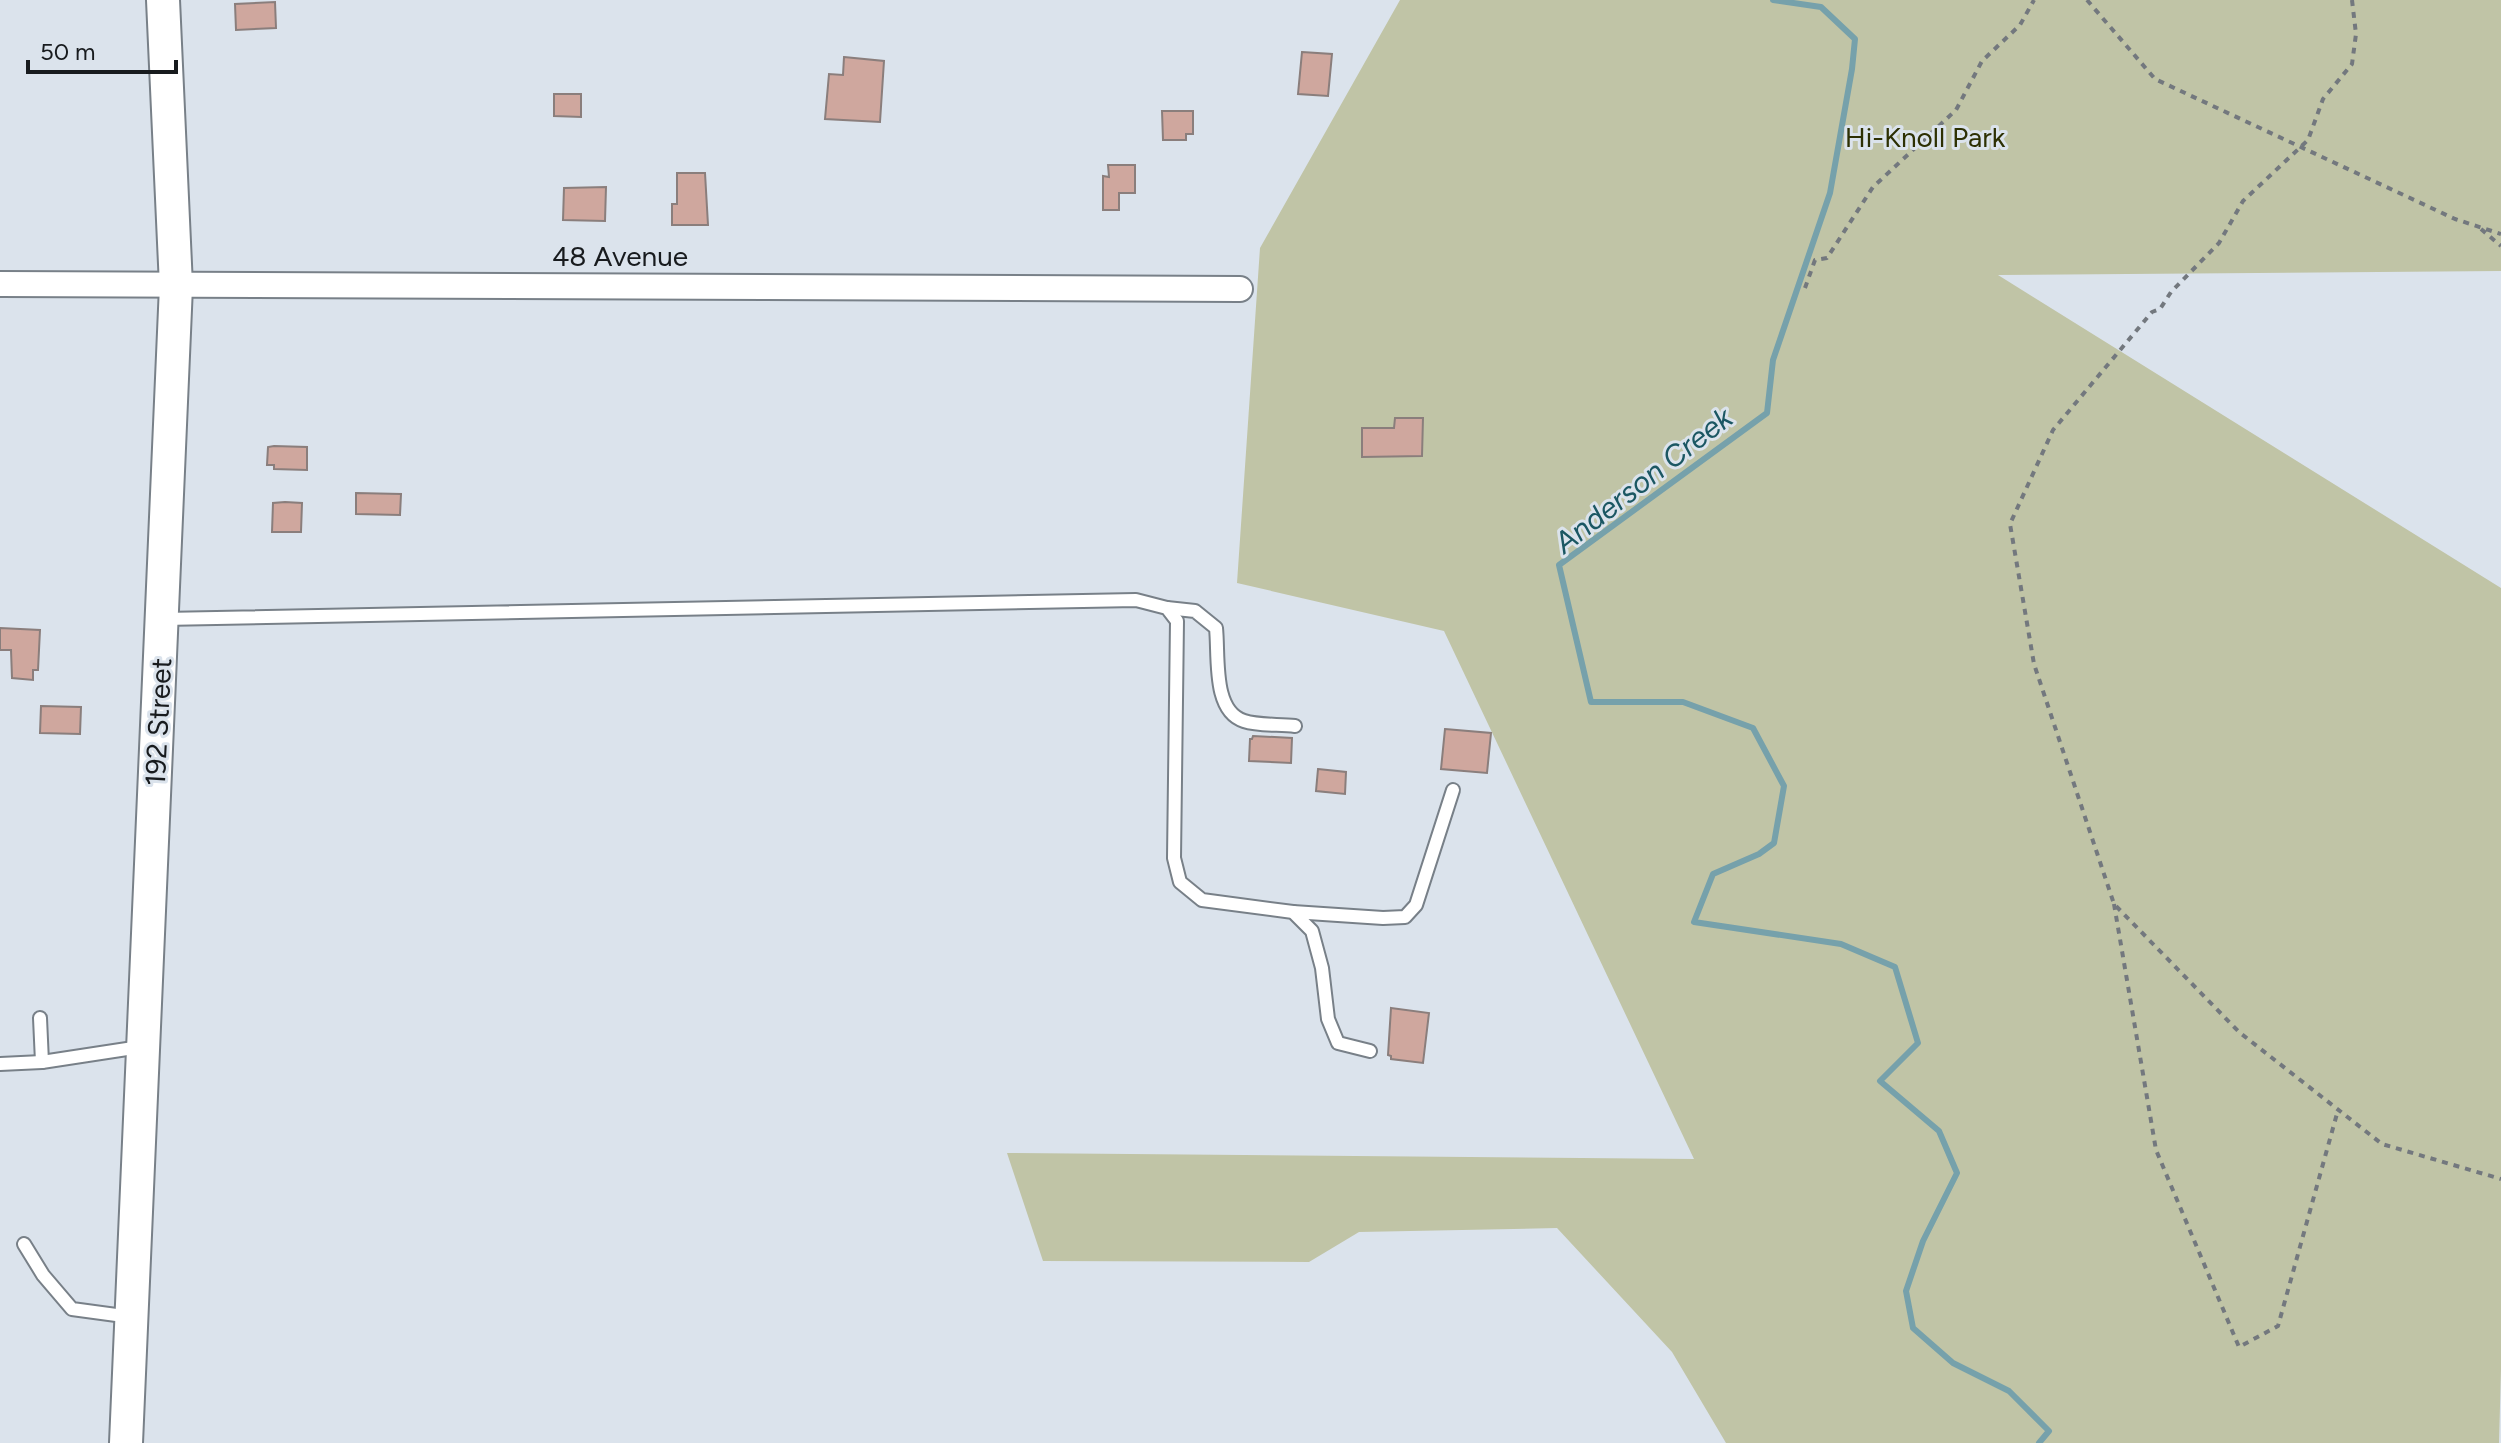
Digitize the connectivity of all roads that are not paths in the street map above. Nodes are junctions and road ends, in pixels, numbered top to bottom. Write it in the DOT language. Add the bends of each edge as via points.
graph roads {
  1 [pos="163,0"];
  2 [pos="0,284"];
  3 [pos="176,286"];
  4 [pos="1240,289"];
  5 [pos="1167,608"];
  6 [pos="163,619"];
  7 [pos="1295,726"];
  8 [pos="1453,790"];
  9 [pos="1293,912"];
  10 [pos="40,1018"];
  11 [pos="143,1046"];
  12 [pos="1370,1051"];
  13 [pos="42,1062"];
  14 [pos="0,1064"];
  15 [pos="24,1244"];
  16 [pos="132,1317"];
  17 [pos="126,1443"];
  1 -- 3 [label="main road, 192 Street"];
  2 -- 3 [label="street, 48 Avenue"];
  3 -- 4 [label="street, 48 Avenue"];
  3 -- 6 [label="main road, 192 Street"];
  5 -- 6 [label="lane" via="1136,600"];
  5 -- 7 [label="lane" via="1195,611 1216,628 1221,697 1228,712 1244,721"];
  5 -- 9 [label="lane" via="1177,621 1174,858 1180,882 1202,900"];
  6 -- 11 [label="main road, 192 Street"];
  8 -- 9 [label="lane" via="1416,905 1405,917"];
  9 -- 12 [label="lane" via="1312,931 1328,1019 1338,1043"];
  10 -- 13 [label="lane"];
  11 -- 13 [label="lane"];
  11 -- 16 [label="main road, 192 Street"];
  13 -- 14 [label="lane"];
  15 -- 16 [label="lane" via="72,1309"];
  16 -- 17 [label="main road, 192 Street"];
}
